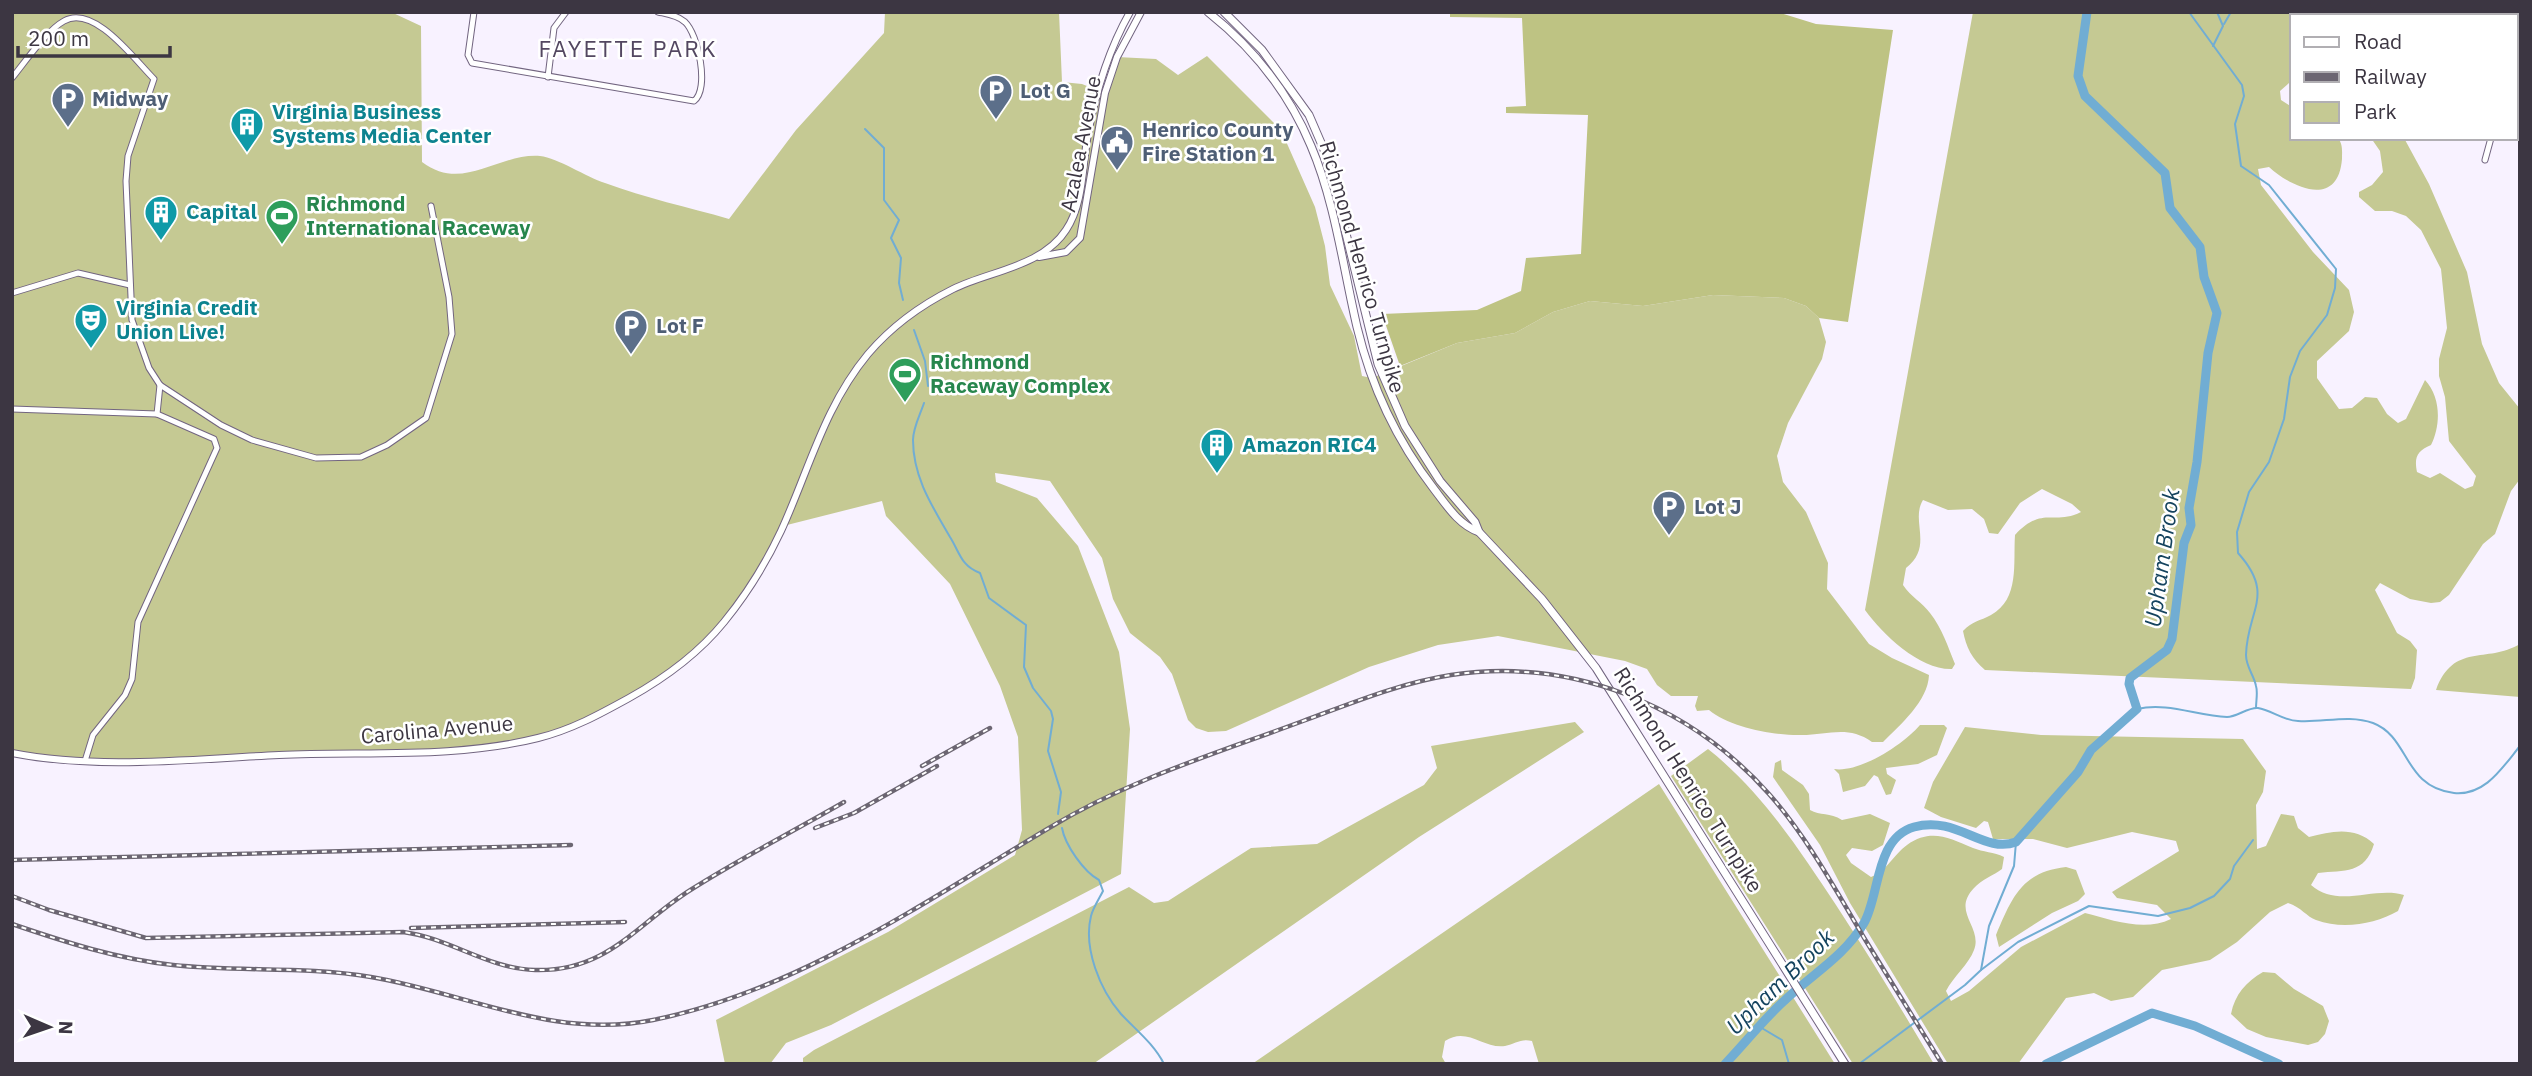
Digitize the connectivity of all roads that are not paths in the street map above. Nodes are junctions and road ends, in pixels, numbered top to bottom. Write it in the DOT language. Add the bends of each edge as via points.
graph roads {
  1 [pos="95,12"];
  2 [pos="474,12"];
  3 [pos="566,12"];
  4 [pos="658,12"];
  5 [pos="1130,12"];
  6 [pos="1141,12"];
  7 [pos="1208,12"];
  8 [pos="1224,12"];
  9 [pos="91,19"];
  10 [pos="548,76"];
  11 [pos="12,78"];
  12 [pos="2490,140"];
  13 [pos="2485,160"];
  14 [pos="431,206"];
  15 [pos="1037,257"];
  16 [pos="130,285"];
  17 [pos="12,293"];
  18 [pos="906,319"];
  19 [pos="160,385"];
  20 [pos="12,409"];
  21 [pos="157,414"];
  22 [pos="1479,532"];
  23 [pos="12,754"];
  24 [pos="85,761"];
  25 [pos="1845,1064"];
  1 -- 9 [label="street"];
  2 -- 10 [label="street" via="469,60"];
  3 -- 10 [label="street" via="554,28"];
  4 -- 10 [label="street" via="688,26 702,92 694,101"];
  5 -- 15 [label="street, Azalea Avenue" via="1103,71 1074,213 1059,240"];
  6 -- 15 [label="street, Azalea Avenue" via="1117,57 1105,93 1080,238 1066,252"];
  7 -- 22 [label="main road, Richmond Henrico Turnpike" via="1260,62 1302,125 1320,171 1357,330 1389,419 1451,512"];
  8 -- 22 [label="main road, Richmond Henrico Turnpike" via="1262,50 1309,114 1325,152 1378,364 1405,426"];
  9 -- 11 [label="street" via="80,16 63,21"];
  9 -- 16 [label="street" via="154,79 128,156"];
  12 -- 13 [label="street"];
  14 -- 19 [label="street" via="452,334 426,418 411,430 361,457 316,458 252,440"];
  15 -- 18 [label="street, Azalea Avenue" via="961,285"];
  16 -- 17 [label="street" via="78,273"];
  16 -- 19 [label="street" via="132,320"];
  18 -- 24 [label="street, Carolina Avenue" via="870,352 840,391 777,540 726,619 662,679 600,714 539,738 474,749"];
  19 -- 21 [label="street"];
  20 -- 21 [label="street"];
  21 -- 24 [label="street" via="214,439 217,448 138,622 132,680 93,735"];
  22 -- 25 [label="main road, Richmond Henrico Turnpike" via="1585,652"];
  23 -- 24 [label="street, Carolina Avenue"];
}
